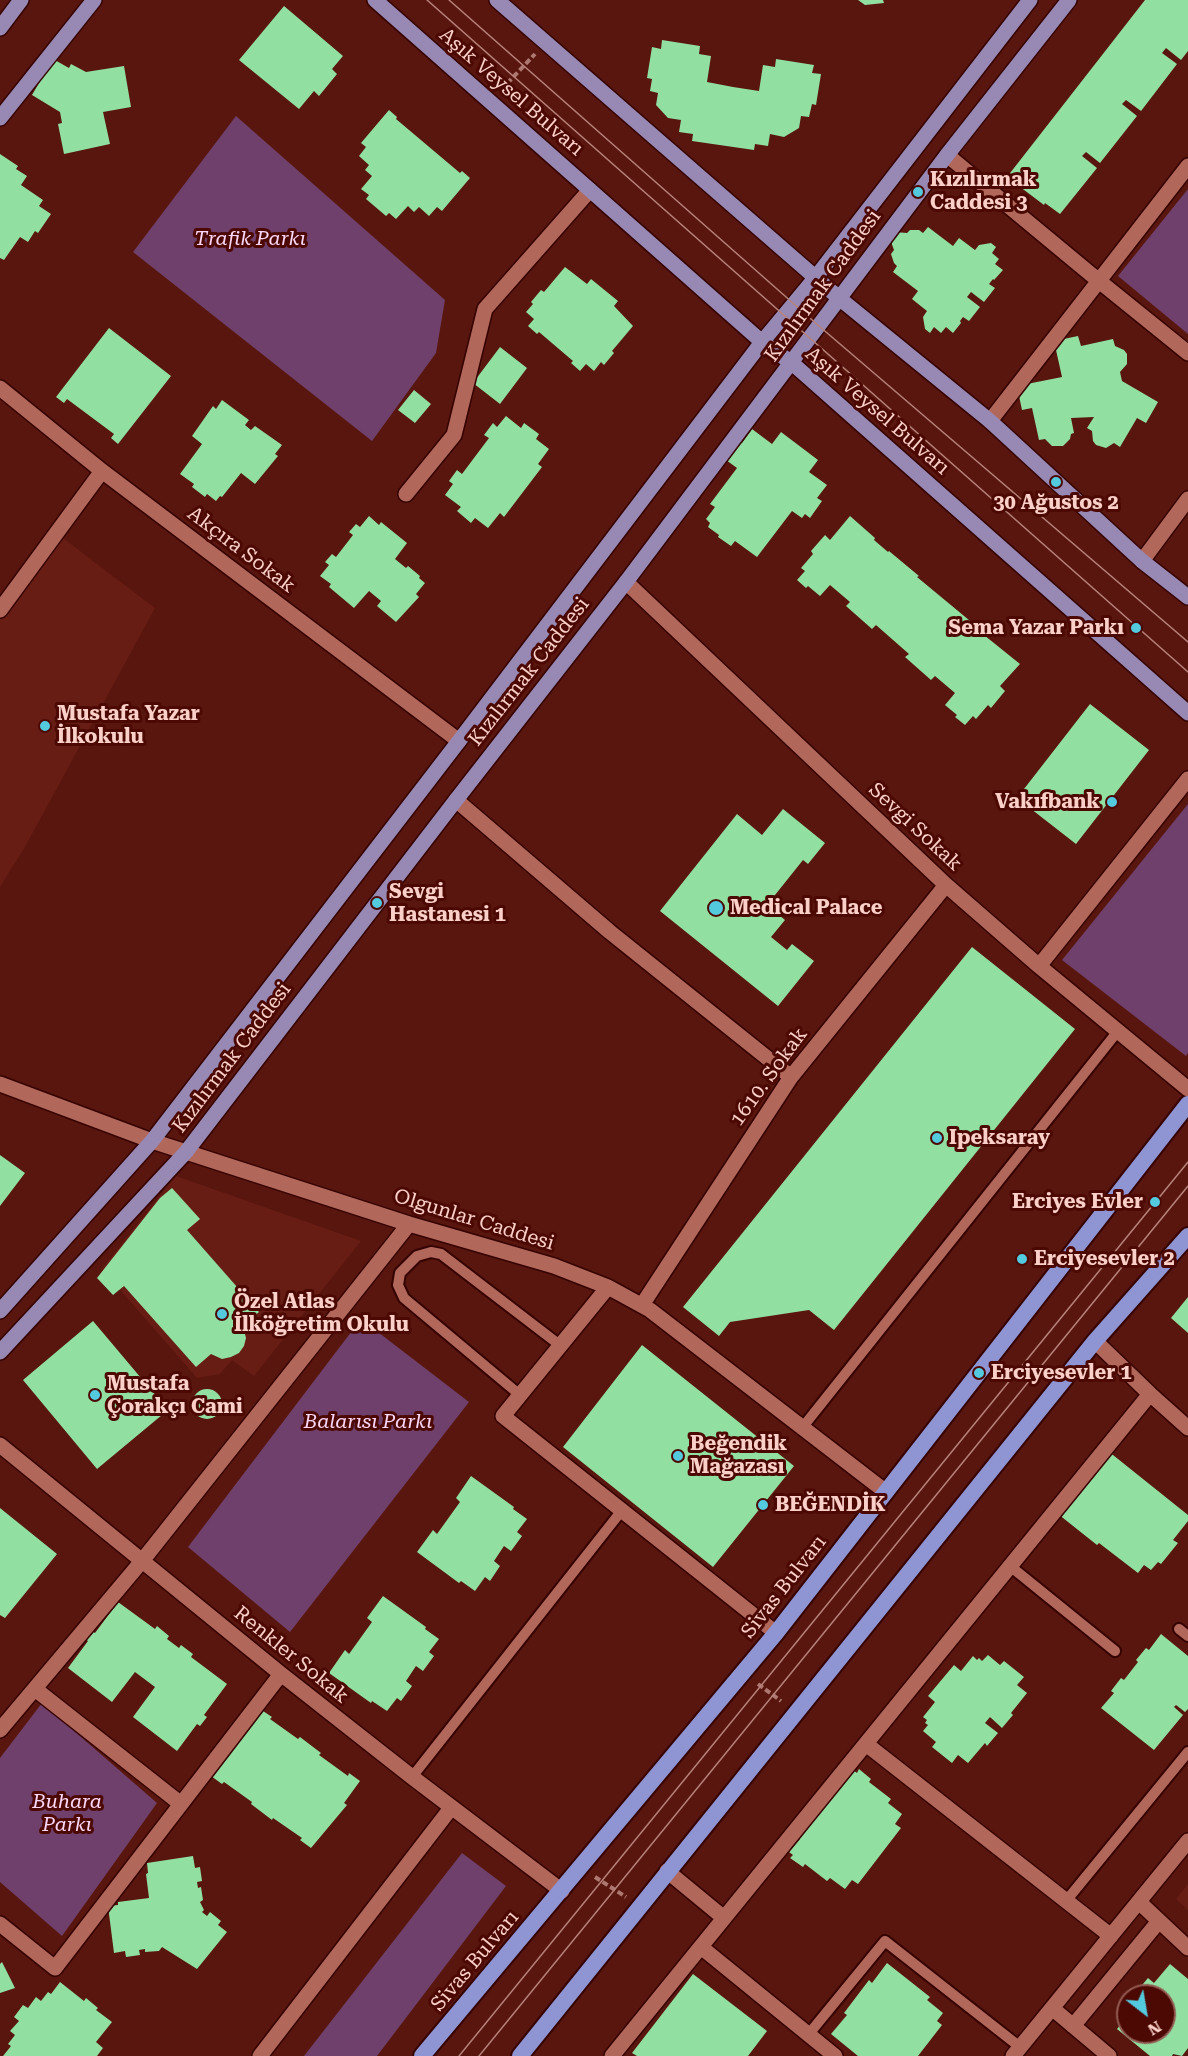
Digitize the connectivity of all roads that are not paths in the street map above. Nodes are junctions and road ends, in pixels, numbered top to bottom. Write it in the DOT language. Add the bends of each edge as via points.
graph roads {
  1 [pos="94,0"];
  2 [pos="375,0"];
  3 [pos="497,0"];
  4 [pos="1030,0"];
  5 [pos="1069,0"];
  6 [pos="16,2"];
  7 [pos="0,28"];
  8 [pos="0,118"];
  9 [pos="947,155"];
  10 [pos="1188,166"];
  11 [pos="590,190"];
  12 [pos="816,277"];
  13 [pos="1099,281"];
  14 [pos="839,298"];
  15 [pos="762,342"];
  16 [pos="1188,353"];
  17 [pos="792,363"];
  18 [pos="0,388"];
  19 [pos="990,421"];
  20 [pos="102,471"];
  21 [pos="406,494"];
  22 [pos="1188,499"];
  23 [pos="1142,561"];
  24 [pos="626,582"];
  25 [pos="1188,597"];
  26 [pos="0,610"];
  27 [pos="1188,713"];
  28 [pos="459,741"];
  29 [pos="1188,779"];
  30 [pos="456,800"];
  31 [pos="946,885"];
  32 [pos="1039,966"];
  33 [pos="1118,1031"];
  34 [pos="791,1077"];
  35 [pos="0,1084"];
  36 [pos="1188,1089"];
  37 [pos="1188,1104"];
  38 [pos="152,1141"];
  39 [pos="186,1152"];
  40 [pos="410,1224"];
  41 [pos="440,1233"];
  42 [pos="1188,1236"];
  43 [pos="436,1252"];
  44 [pos="608,1287"];
  45 [pos="642,1305"];
  46 [pos="0,1311"];
  47 [pos="1095,1341"];
  48 [pos="561,1346"];
  49 [pos="0,1352"];
  50 [pos="1150,1394"];
  51 [pos="520,1395"];
  52 [pos="802,1428"];
  53 [pos="1188,1428"];
  54 [pos="0,1445"];
  55 [pos="885,1492"];
  56 [pos="622,1509"];
  57 [pos="142,1561"];
  58 [pos="1010,1566"];
  59 [pos="1179,1629"];
  60 [pos="776,1633"];
  61 [pos="1188,1636"];
  62 [pos="1114,1651"];
  63 [pos="281,1674"];
  64 [pos="35,1689"];
  65 [pos="0,1730"];
  66 [pos="866,1744"];
  67 [pos="1188,1752"];
  68 [pos="412,1777"];
  69 [pos="181,1804"];
  70 [pos="451,1808"];
  71 [pos="1188,1841"];
  72 [pos="667,1871"];
  73 [pos="562,1890"];
  74 [pos="1066,1901"];
  75 [pos="1138,1902"];
  76 [pos="724,1918"];
  77 [pos="1159,1921"];
  78 [pos="0,1924"];
  79 [pos="1110,1936"];
  80 [pos="701,1947"];
  81 [pos="1188,1948"];
  82 [pos="1052,2008"];
  83 [pos="1073,2026"];
  84 [pos="808,2035"];
  85 [pos="1016,2051"];
  86 [pos="260,2056"];
  87 [pos="422,2056"];
  88 [pos="520,2056"];
  89 [pos="612,2056"];
  90 [pos="835,2056"];
  91 [pos="1109,2056"];
  1 -- 8 [label="main road"];
  2 -- 11 [label="main road, Aşık Veysel Bulvarı"];
  3 -- 12 [label="main road"];
  4 -- 12 [label="main road, Kızılırmak Caddesi"];
  5 -- 9 [label="main road, Kızılırmak Caddesi"];
  6 -- 7 [label="main road"];
  9 -- 13 [label="street"];
  9 -- 14 [label="main road, Kızılırmak Caddesi"];
  10 -- 13 [label="street"];
  11 -- 15 [label="main road, Aşık Veysel Bulvarı"];
  11 -- 21 [label="street" via="485,309 454,435"];
  12 -- 14 [label="main road"];
  12 -- 15 [label="main road, Kızılırmak Caddesi"];
  13 -- 16 [label="street"];
  13 -- 19 [label="street"];
  14 -- 17 [label="main road, Kızılırmak Caddesi"];
  14 -- 19 [label="main road"];
  15 -- 17 [label="main road, Aşık Veysel Bulvarı"];
  15 -- 28 [label="main road, Kızılırmak Caddesi"];
  17 -- 24 [label="main road, Kızılırmak Caddesi"];
  17 -- 27 [label="main road, Aşık Veysel Bulvarı"];
  18 -- 20 [label="street, Akçıra Sokak"];
  19 -- 23 [label="main road"];
  20 -- 26 [label="street"];
  20 -- 28 [label="street, Akçıra Sokak"];
  22 -- 23 [label="street"];
  23 -- 25 [label="main road"];
  24 -- 30 [label="main road, Kızılırmak Caddesi"];
  24 -- 31 [label="street, Sevgi Sokak"];
  28 -- 38 [label="main road, Kızılırmak Caddesi"];
  29 -- 32 [label="street"];
  30 -- 34 [label="street" via="610,932"];
  30 -- 39 [label="main road, Kızılırmak Caddesi"];
  31 -- 32 [label="street, Sevgi Sokak"];
  31 -- 34 [label="street, 1610. Sokak"];
  32 -- 33 [label="street, Sevgi Sokak"];
  33 -- 36 [label="street, Sevgi Sokak"];
  33 -- 52 [label="lane"];
  34 -- 45 [label="street, 1610. Sokak"];
  35 -- 38 [label="street, Olgunlar Caddesi"];
  37 -- 55 [label="highway, Sivas Bulvarı"];
  38 -- 39 [label="street, Olgunlar Caddesi"];
  38 -- 46 [label="main road, Kızılırmak Caddesi"];
  39 -- 40 [label="street, Olgunlar Caddesi"];
  39 -- 49 [label="main road, Kızılırmak Caddesi"];
  40 -- 41 [label="street, Olgunlar Caddesi"];
  40 -- 57 [label="street"];
  41 -- 43 [label="lane"];
  41 -- 44 [label="street, Olgunlar Caddesi" via="554,1266"];
  42 -- 47 [label="highway"];
  43 -- 48 [label="lane"];
  43 -- 51 [label="lane" via="417,1256 400,1273 400,1292"];
  44 -- 45 [label="street, Olgunlar Caddesi"];
  44 -- 48 [label="street"];
  45 -- 52 [label="street, Olgunlar Caddesi"];
  47 -- 50 [label="street"];
  47 -- 72 [label="highway"];
  48 -- 51 [label="street"];
  50 -- 53 [label="street"];
  50 -- 58 [label="street"];
  51 -- 56 [label="street" via="503,1416"];
  52 -- 55 [label="street, Olgunlar Caddesi"];
  54 -- 57 [label="street, Renkler Sokak"];
  55 -- 60 [label="highway, Sivas Bulvarı"];
  56 -- 60 [label="street"];
  56 -- 68 [label="lane"];
  57 -- 63 [label="street, Renkler Sokak"];
  57 -- 64 [label="street"];
  58 -- 62 [label="lane"];
  58 -- 66 [label="street"];
  59 -- 61 [label="lane"];
  60 -- 73 [label="highway, Sivas Bulvarı"];
  63 -- 68 [label="street, Renkler Sokak"];
  63 -- 69 [label="street"];
  64 -- 65 [label="street"];
  64 -- 69 [label="street"];
  66 -- 74 [label="street"];
  66 -- 76 [label="street"];
  67 -- 74 [label="lane"];
  68 -- 70 [label="street, Renkler Sokak"];
  69 -- 78 [label="street" via="55,1968"];
  70 -- 73 [label="street, Renkler Sokak"];
  70 -- 86 [label="street"];
  71 -- 75 [label="street"];
  72 -- 76 [label="street"];
  72 -- 88 [label="highway"];
  73 -- 87 [label="highway, Sivas Bulvarı"];
  74 -- 79 [label="street"];
  75 -- 77 [label="street"];
  75 -- 79 [label="street"];
  76 -- 80 [label="street"];
  77 -- 81 [label="street"];
  77 -- 83 [label="street"];
  79 -- 82 [label="street"];
  80 -- 84 [label="street"];
  80 -- 89 [label="street"];
  82 -- 83 [label="street"];
  82 -- 85 [label="street"];
  83 -- 91 [label="street"];
  84 -- 85 [label="lane" via="885,1941"];
  84 -- 90 [label="street"];
}
